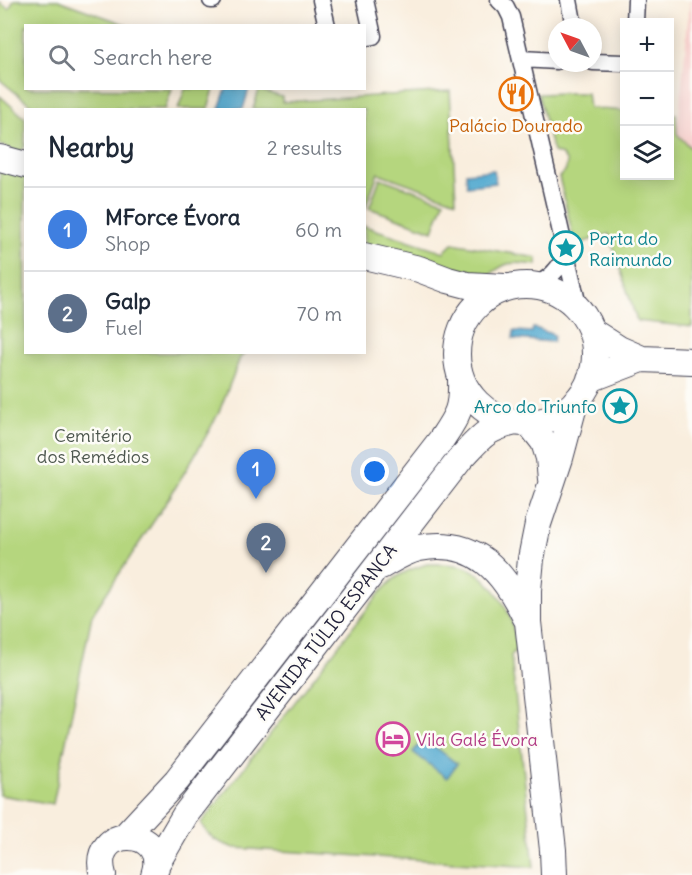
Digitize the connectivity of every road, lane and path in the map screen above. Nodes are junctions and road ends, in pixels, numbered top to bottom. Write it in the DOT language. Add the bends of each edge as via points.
graph roads {
  1 [pos="321,0"];
  2 [pos="364,0"];
  3 [pos="499,0"];
  4 [pos="569,0"];
  5 [pos="636,0"];
  6 [pos="572,18"];
  7 [pos="635,18"];
  8 [pos="327,24"];
  9 [pos="366,38"];
  10 [pos="522,59"];
  11 [pos="548,60"];
  12 [pos="602,62"];
  13 [pos="620,63"];
  14 [pos="0,158"];
  15 [pos="24,164"];
  16 [pos="366,256"];
  17 [pos="566,256"];
  18 [pos="419,269"];
  19 [pos="536,285"];
  20 [pos="505,287"];
  21 [pos="585,320"];
  22 [pos="462,327"];
  23 [pos="642,359"];
  24 [pos="692,361"];
  25 [pos="590,379"];
  26 [pos="462,380"];
  27 [pos="575,402"];
  28 [pos="522,422"];
  29 [pos="552,482"];
  30 [pos="375,569"];
  31 [pos="528,622"];
  32 [pos="125,836"];
  33 [pos="155,869"];
  34 [pos="100,872"];
  35 [pos="554,875"];
  1 -- 8 [label="street"];
  2 -- 9 [label="street" via="373,36"];
  3 -- 10 [label="street" via="511,17"];
  4 -- 6 [label="street"];
  5 -- 7 [label="street"];
  10 -- 11 [label="street"];
  10 -- 17 [label="street"];
  12 -- 13 [label="street"];
  14 -- 15 [label="main road"];
  16 -- 18 [label="main road"];
  17 -- 19 [label="street" via="556,272"];
  17 -- 21 [label="street"];
  18 -- 20 [label="main road" via="467,285"];
  18 -- 22 [label="main road" via="443,290"];
  19 -- 20 [label="main road"];
  19 -- 21 [label="main road" via="567,298"];
  20 -- 22 [label="main road" via="487,296"];
  21 -- 23 [label="main road" via="619,349"];
  21 -- 25 [label="main road" via="594,347"];
  22 -- 26 [label="main road" via="457,345"];
  23 -- 24 [label="main road"];
  23 -- 25 [label="main road"];
  25 -- 27 [label="main road"];
  26 -- 28 [label="main road" via="470,396 483,408 498,417"];
  26 -- 32 [label="main road, AVENIDA TÚLIO ESPANCA" via="462,399 456,416 425,462 177,780"];
  27 -- 28 [label="main road" via="545,420"];
  27 -- 29 [label="main road"];
  28 -- 29 [label="main road" via="544,442"];
  28 -- 30 [label="main road, AVENIDA TÚLIO ESPANCA" via="485,432"];
  29 -- 31 [label="main road" via="531,559"];
  30 -- 31 [label="main road" via="418,549 460,549 494,568 507,583"];
  30 -- 33 [label="main road, AVENIDA TÚLIO ESPANCA" via="185,815"];
  31 -- 35 [label="main road"];
  32 -- 33 [label="main road, AVENIDA TÚLIO ESPANCA" via="135,836 150,846 155,854"];
  32 -- 34 [label="main road, AVENIDA TÚLIO ESPANCA" via="109,844"];
}
